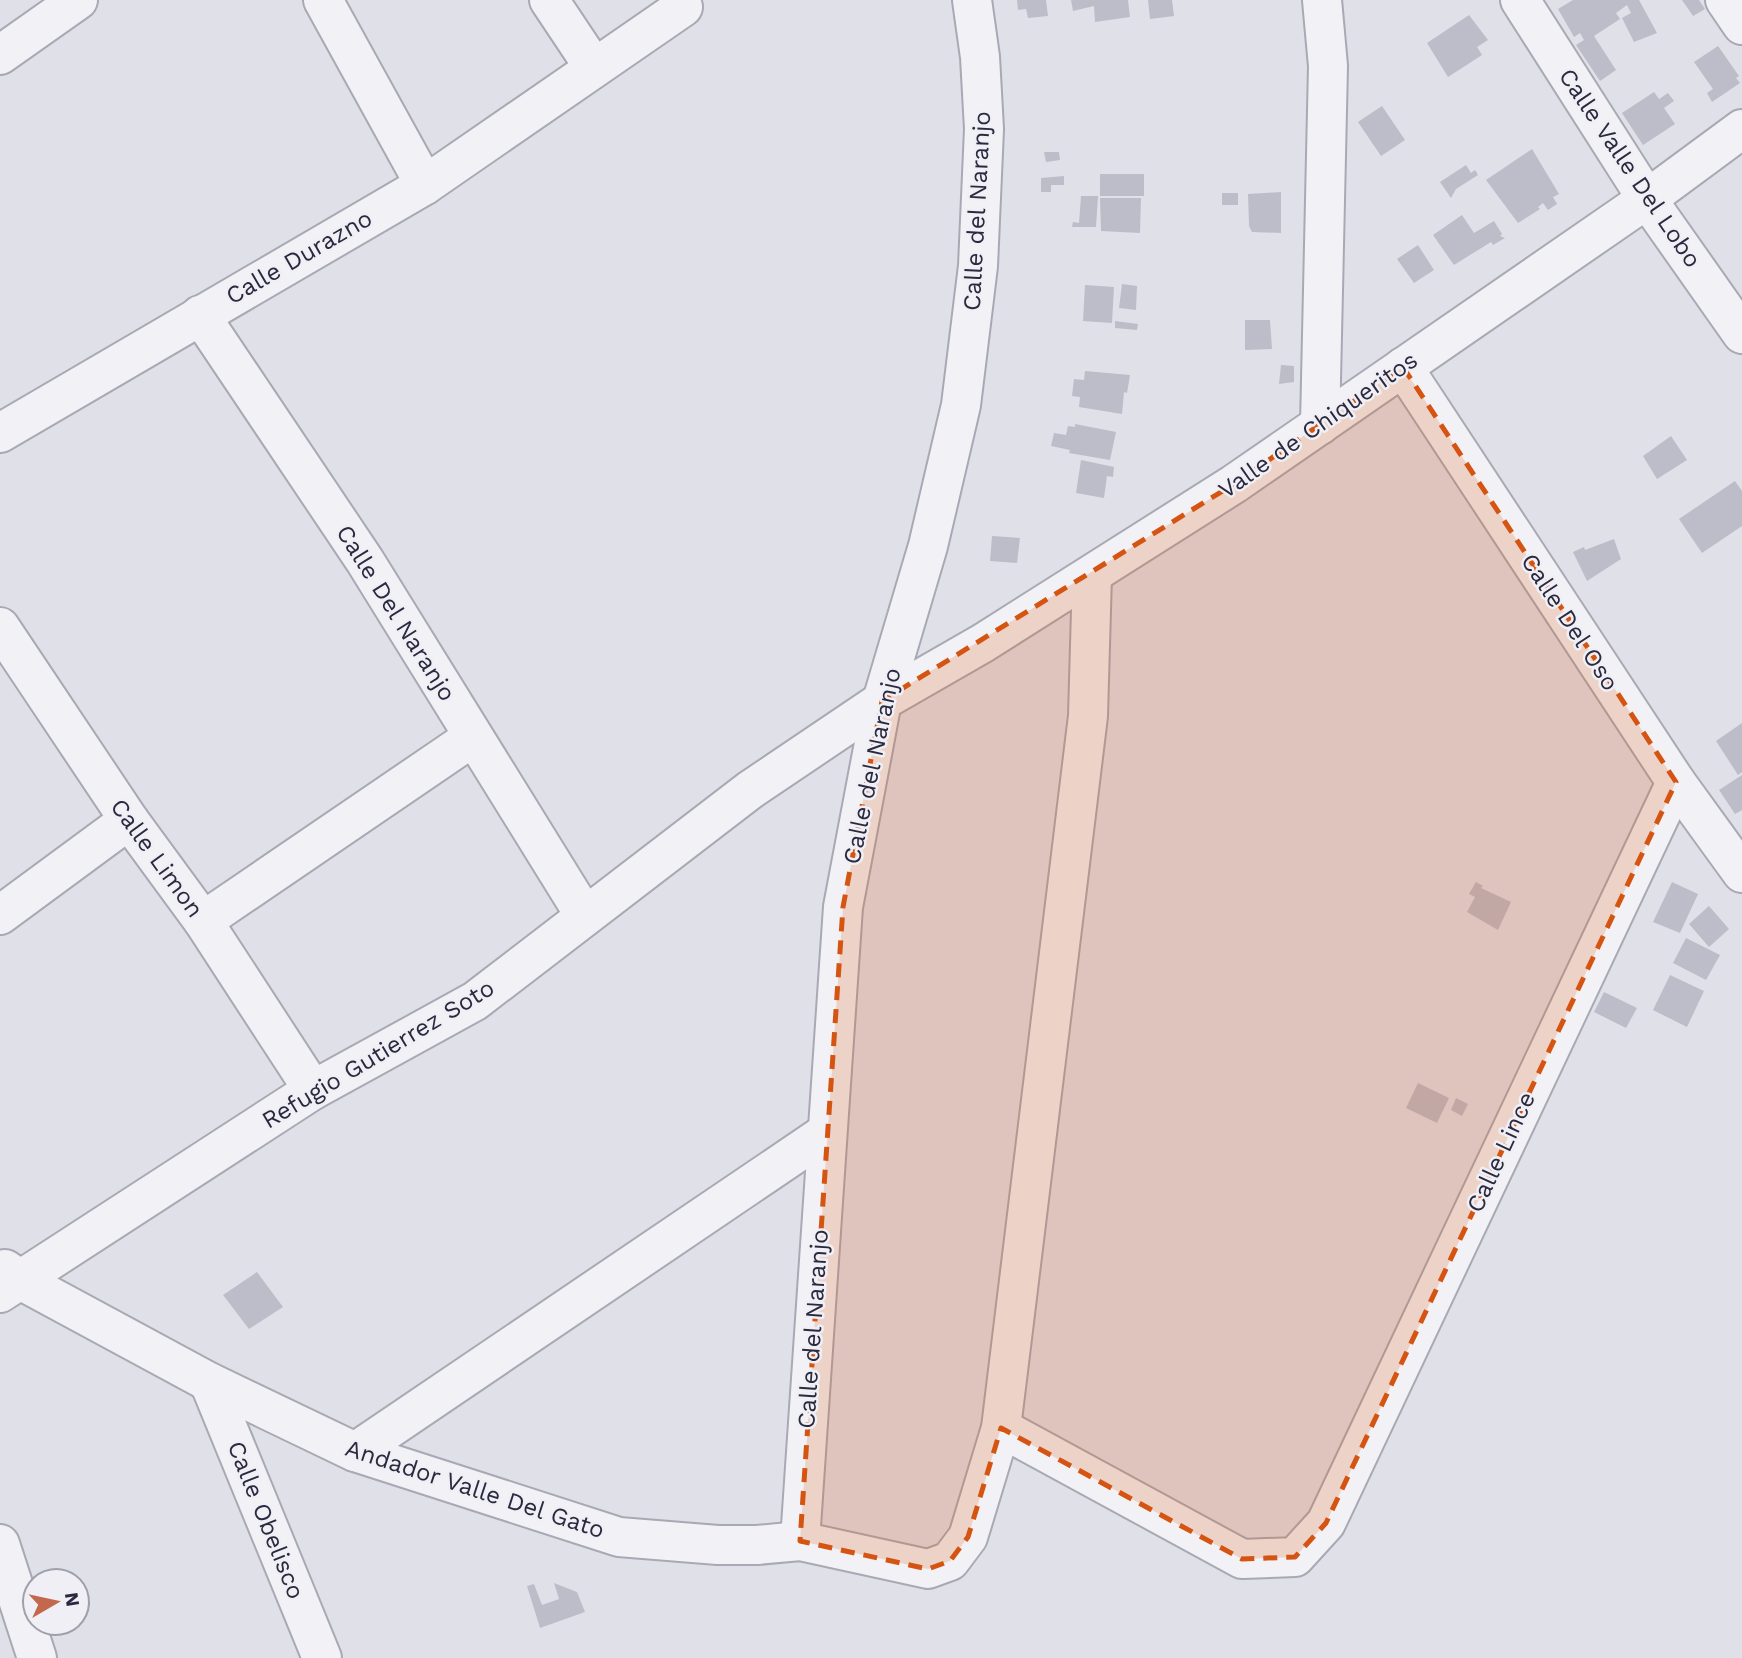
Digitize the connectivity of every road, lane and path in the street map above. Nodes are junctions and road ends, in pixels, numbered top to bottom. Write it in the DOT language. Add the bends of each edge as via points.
graph roads {
  1 [pos="78,0"];
  2 [pos="323,0"];
  3 [pos="549,0"];
  4 [pos="972,0"];
  5 [pos="1322,0"];
  6 [pos="1520,0"];
  7 [pos="1725,0"];
  8 [pos="682,8"];
  9 [pos="1742,25"];
  10 [pos="0,55"];
  11 [pos="591,70"];
  12 [pos="1742,129"];
  13 [pos="425,185"];
  14 [pos="1647,199"];
  15 [pos="200,315"];
  16 [pos="1742,334"];
  17 [pos="1403,367"];
  18 [pos="1320,425"];
  19 [pos="0,433"];
  20 [pos="1092,575"];
  21 [pos="0,627"];
  22 [pos="882,701"];
  23 [pos="473,737"];
  24 [pos="1676,782"];
  25 [pos="129,820"];
  26 [pos="1742,873"];
  27 [pos="0,915"];
  28 [pos="586,916"];
  29 [pos="203,921"];
  30 [pos="313,1090"];
  31 [pos="826,1133"];
  32 [pos="7,1280"];
  33 [pos="209,1382"];
  34 [pos="1001,1428"];
  35 [pos="355,1452"];
  36 [pos="800,1541"];
  37 [pos="0,1544"];
  38 [pos="37,1658"];
  39 [pos="322,1658"];
  1 -- 10 [label="street"];
  2 -- 13 [label="street"];
  3 -- 11 [label="street"];
  4 -- 22 [label="street, Calle del Naranjo" via="984,129 978,266 961,405 928,546"];
  5 -- 18 [label="street" via="1328,66"];
  6 -- 14 [label="street, Calle Valle Del Lobo"];
  7 -- 9 [label="street"];
  8 -- 11 [label="street, Calle Durazno"];
  11 -- 13 [label="street, Calle Durazno"];
  12 -- 14 [label="street, Valle de Chiqueritos"];
  13 -- 15 [label="street, Calle Durazno"];
  14 -- 16 [label="street, Calle Valle Del Lobo"];
  14 -- 17 [label="street, Valle de Chiqueritos"];
  15 -- 19 [label="street, Calle Durazno"];
  15 -- 23 [label="street, Calle Del Naranjo" via="365,561"];
  17 -- 18 [label="street, Valle de Chiqueritos"];
  17 -- 24 [label="street, Calle Del Oso"];
  18 -- 20 [label="street, Valle de Chiqueritos"];
  20 -- 22 [label="street, Valle de Chiqueritos"];
  20 -- 34 [label="street, Andador Valle Del Gato" via="1088,716"];
  21 -- 25 [label="street, Calle Limon"];
  22 -- 28 [label="street, Refugio Gutierrez Soto" via="750,790"];
  22 -- 31 [label="street, Calle del Naranjo" via="843,907"];
  23 -- 28 [label="street, Calle Del Naranjo"];
  23 -- 29 [label="street"];
  24 -- 26 [label="street, Calle Del Oso"];
  24 -- 34 [label="street, Calle Lince" via="1326,1522 1295,1557 1242,1559"];
  25 -- 27 [label="street"];
  25 -- 29 [label="street, Calle Limon"];
  28 -- 30 [label="street, Refugio Gutierrez Soto" via="475,1001"];
  29 -- 30 [label="street, Calle Limon"];
  30 -- 32 [label="street, Refugio Gutierrez Soto"];
  31 -- 35 [label="street"];
  31 -- 36 [label="street, Calle del Naranjo"];
  32 -- 33 [label="street, Andador Valle Del Gato"];
  33 -- 35 [label="street, Andador Valle Del Gato"];
  33 -- 39 [label="street, Calle Obelisco"];
  34 -- 36 [label="street, Andador Valle Del Gato" via="968,1537 950,1561 928,1569"];
  35 -- 36 [label="street, Andador Valle Del Gato" via="619,1536 718,1545"];
  37 -- 38 [label="street"];
}
